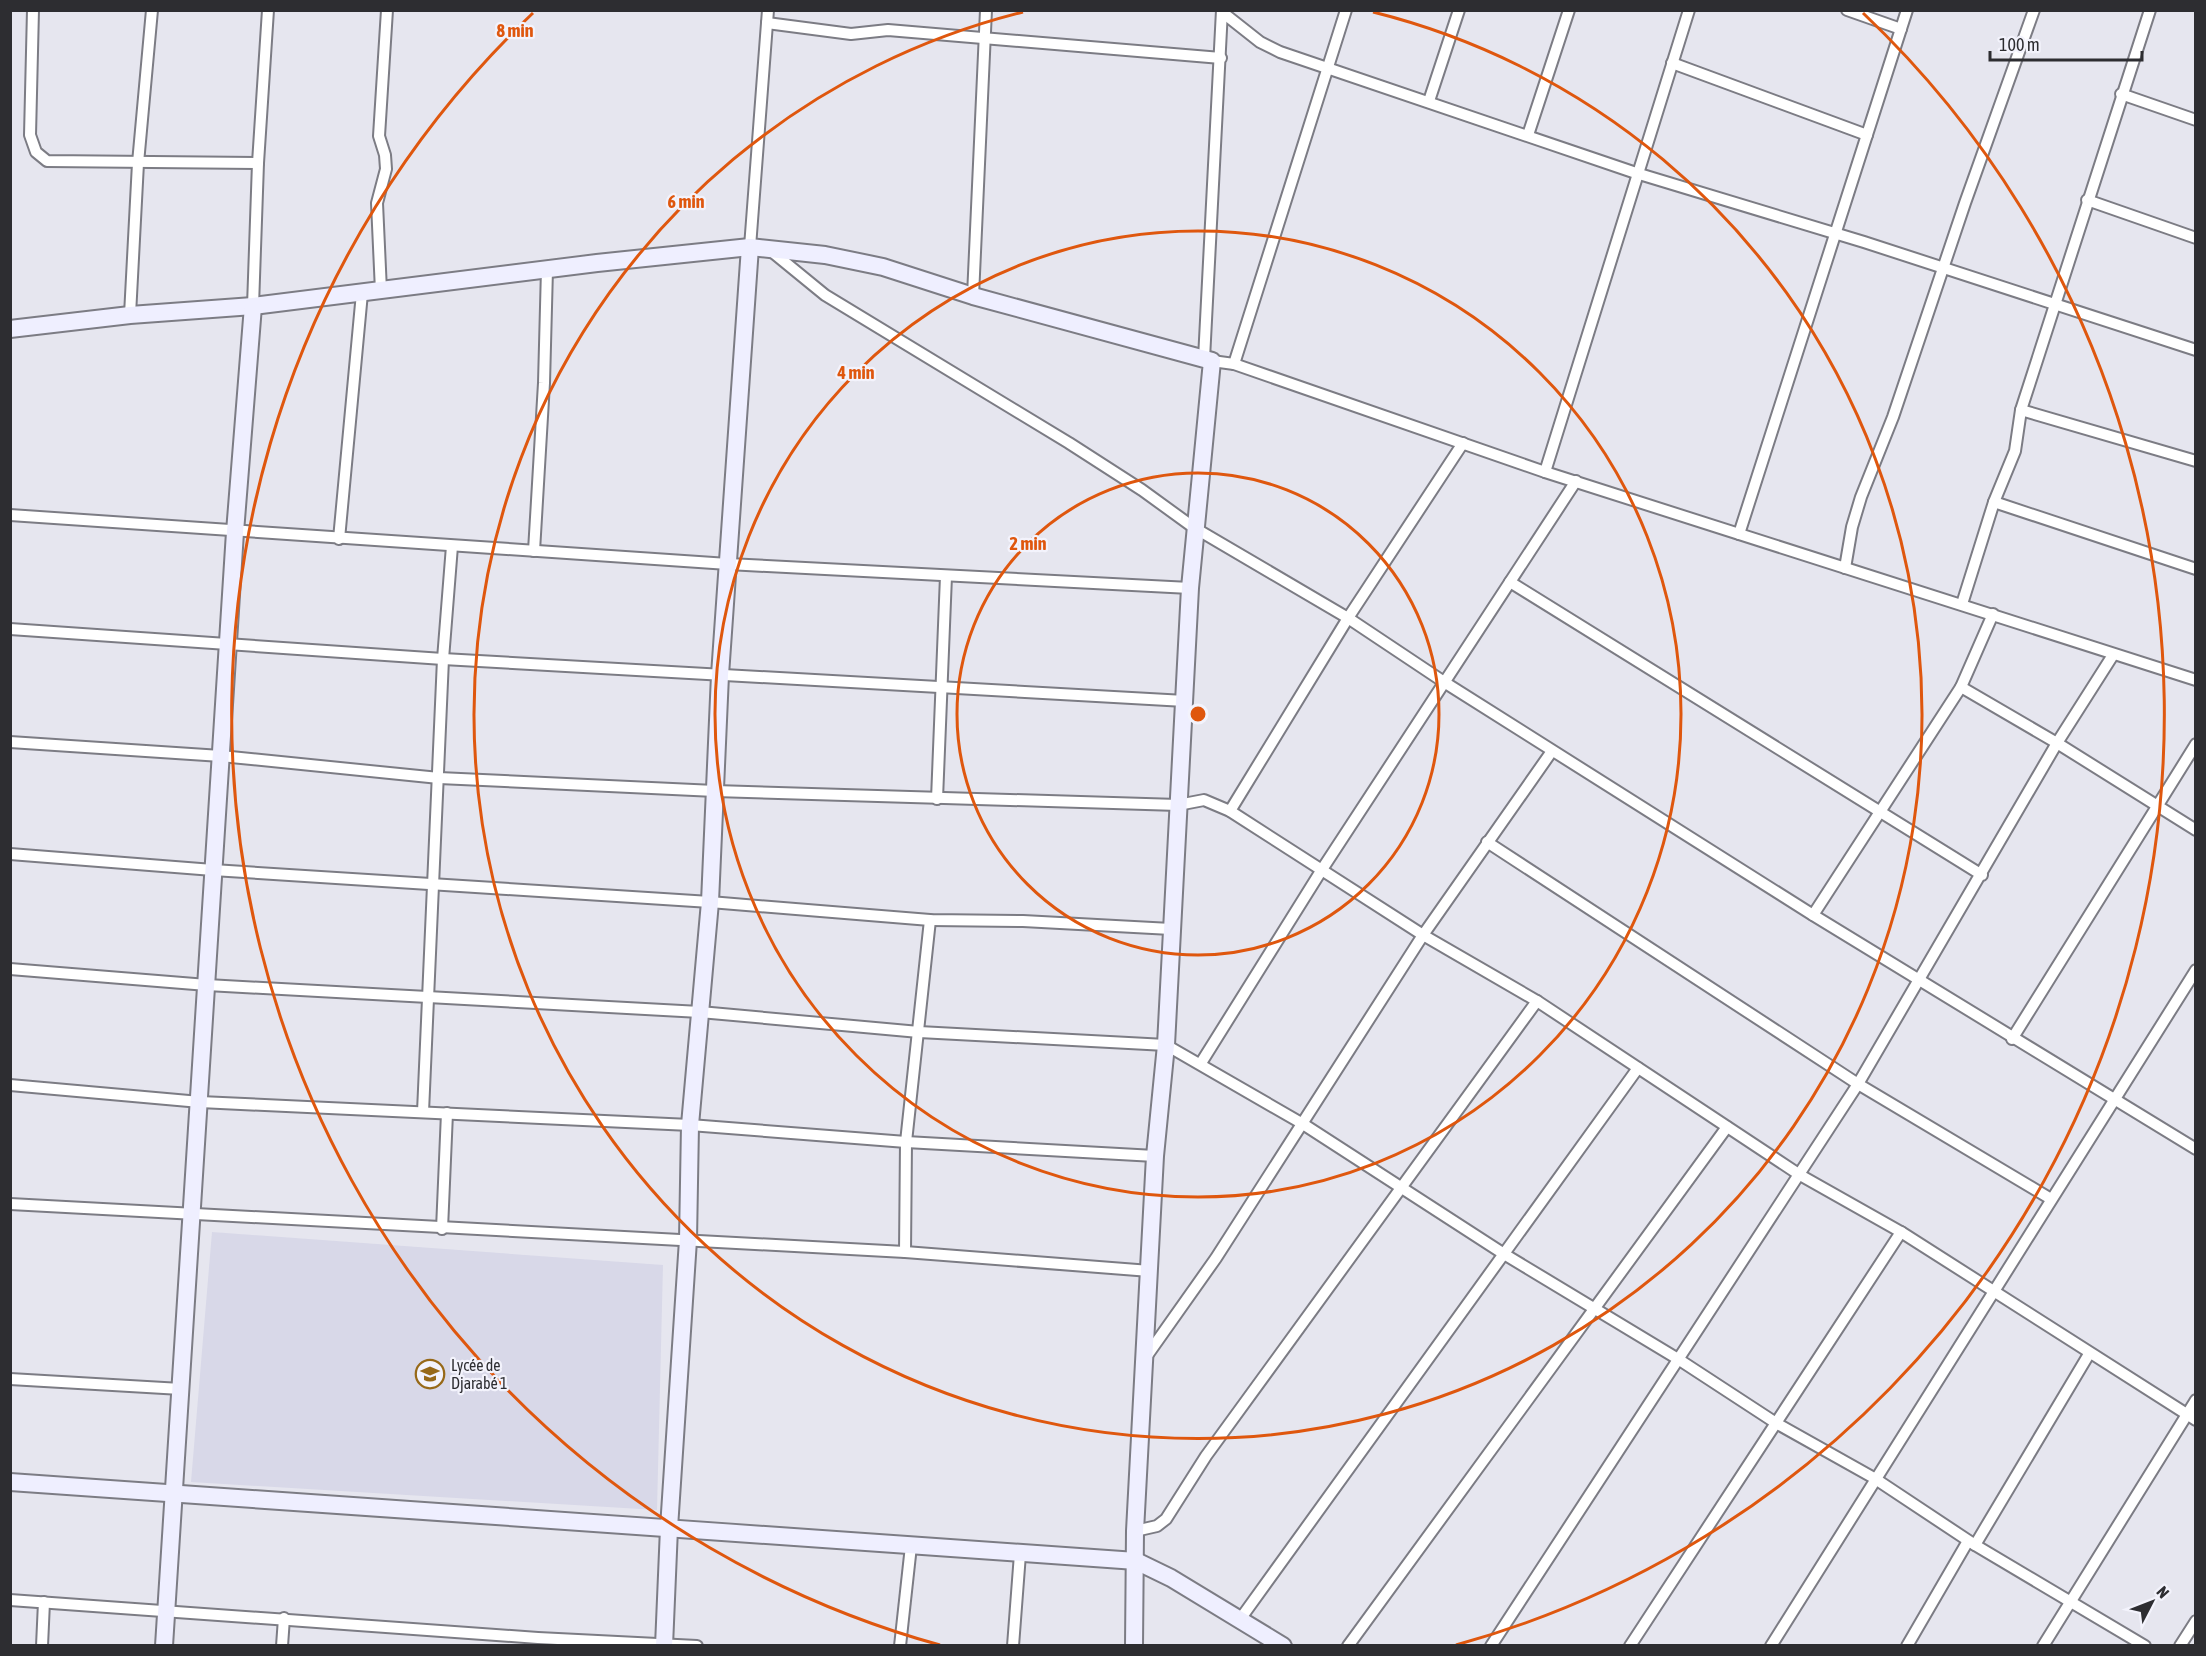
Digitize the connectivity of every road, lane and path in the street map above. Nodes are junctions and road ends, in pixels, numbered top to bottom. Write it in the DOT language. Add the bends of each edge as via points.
graph roads {
  1 [pos="33,10"];
  2 [pos="152,10"];
  3 [pos="268,10"];
  4 [pos="387,10"];
  5 [pos="768,10"];
  6 [pos="986,10"];
  7 [pos="1346,10"];
  8 [pos="1459,10"];
  9 [pos="1569,10"];
  10 [pos="1689,10"];
  11 [pos="1847,10"];
  12 [pos="1906,10"];
  13 [pos="2034,10"];
  14 [pos="2150,10"];
  15 [pos="1222,11"];
  16 [pos="767,23"];
  17 [pos="1901,29"];
  18 [pos="983,37"];
  19 [pos="1221,58"];
  20 [pos="1672,63"];
  21 [pos="1326,68"];
  22 [pos="2121,94"];
  23 [pos="1429,101"];
  24 [pos="2196,120"];
  25 [pos="1528,135"];
  26 [pos="1868,135"];
  27 [pos="258,163"];
  28 [pos="138,164"];
  29 [pos="1636,173"];
  30 [pos="2087,200"];
  31 [pos="1835,234"];
  32 [pos="2196,238"];
  33 [pos="750,247"];
  34 [pos="770,250"];
  35 [pos="547,269"];
  36 [pos="1943,269"];
  37 [pos="381,291"];
  38 [pos="362,293"];
  39 [pos="973,296"];
  40 [pos="2054,303"];
  41 [pos="253,306"];
  42 [pos="130,315"];
  43 [pos="10,329"];
  44 [pos="2196,350"];
  45 [pos="1208,360"];
  46 [pos="1234,364"];
  47 [pos="2021,410"];
  48 [pos="1463,443"];
  49 [pos="2196,461"];
  50 [pos="1545,472"];
  51 [pos="1576,481"];
  52 [pos="1994,502"];
  53 [pos="10,515"];
  54 [pos="1193,527"];
  55 [pos="235,532"];
  56 [pos="1739,534"];
  57 [pos="339,539"];
  58 [pos="452,546"];
  59 [pos="534,551"];
  60 [pos="728,564"];
  61 [pos="1845,568"];
  62 [pos="2196,569"];
  63 [pos="946,576"];
  64 [pos="1510,582"];
  65 [pos="1190,588"];
  66 [pos="1962,604"];
  67 [pos="1993,614"];
  68 [pos="1348,618"];
  69 [pos="10,629"];
  70 [pos="228,643"];
  71 [pos="2113,655"];
  72 [pos="443,659"];
  73 [pos="720,675"];
  74 [pos="2196,681"];
  75 [pos="1444,682"];
  76 [pos="1961,687"];
  77 [pos="942,688"];
  78 [pos="1185,701"];
  79 [pos="10,742"];
  80 [pos="2057,743"];
  81 [pos="2196,744"];
  82 [pos="1552,751"];
  83 [pos="221,756"];
  84 [pos="439,778"];
  85 [pos="715,791"];
  86 [pos="937,799"];
  87 [pos="1178,805"];
  88 [pos="2157,806"];
  89 [pos="1230,811"];
  90 [pos="1882,813"];
  91 [pos="2196,830"];
  92 [pos="1487,842"];
  93 [pos="10,854"];
  94 [pos="213,870"];
  95 [pos="1321,871"];
  96 [pos="1982,875"];
  97 [pos="433,884"];
  98 [pos="710,902"];
  99 [pos="1813,915"];
  100 [pos="930,920"];
  101 [pos="1171,929"];
  102 [pos="1423,935"];
  103 [pos="10,969"];
  104 [pos="2196,970"];
  105 [pos="1919,981"];
  106 [pos="207,985"];
  107 [pos="429,996"];
  108 [pos="1537,1001"];
  109 [pos="700,1012"];
  110 [pos="919,1032"];
  111 [pos="2012,1039"];
  112 [pos="1166,1045"];
  113 [pos="1201,1063"];
  114 [pos="1638,1068"];
  115 [pos="1858,1084"];
  116 [pos="10,1086"];
  117 [pos="2115,1101"];
  118 [pos="200,1102"];
  119 [pos="423,1112"];
  120 [pos="447,1113"];
  121 [pos="1303,1124"];
  122 [pos="690,1125"];
  123 [pos="1727,1126"];
  124 [pos="906,1142"];
  125 [pos="2196,1149"];
  126 [pos="1155,1156"];
  127 [pos="1800,1175"];
  128 [pos="1400,1187"];
  129 [pos="2051,1199"];
  130 [pos="10,1204"];
  131 [pos="193,1213"];
  132 [pos="442,1229"];
  133 [pos="1901,1232"];
  134 [pos="688,1240"];
  135 [pos="905,1252"];
  136 [pos="1504,1254"];
  137 [pos="1150,1271"];
  138 [pos="1993,1291"];
  139 [pos="1594,1307"];
  140 [pos="2089,1354"];
  141 [pos="1146,1357"];
  142 [pos="1678,1359"];
  143 [pos="10,1379"];
  144 [pos="181,1389"];
  145 [pos="2196,1400"];
  146 [pos="2191,1417"];
  147 [pos="1776,1423"];
  148 [pos="1874,1478"];
  149 [pos="10,1482"];
  150 [pos="174,1493"];
  151 [pos="669,1528"];
  152 [pos="1135,1531"];
  153 [pos="1971,1543"];
  154 [pos="911,1546"];
  155 [pos="1020,1554"];
  156 [pos="1136,1561"];
  157 [pos="10,1600"];
  158 [pos="2070,1601"];
  159 [pos="44,1602"];
  160 [pos="167,1610"];
  161 [pos="284,1618"];
  162 [pos="1241,1618"];
  163 [pos="2196,1621"];
  164 [pos="538,1642"];
  165 [pos="664,1645"];
  166 [pos="42,1646"];
  167 [pos="164,1646"];
  168 [pos="282,1646"];
  169 [pos="696,1646"];
  170 [pos="900,1646"];
  171 [pos="1013,1646"];
  172 [pos="1134,1646"];
  173 [pos="1283,1646"];
  174 [pos="1348,1646"];
  175 [pos="1491,1646"];
  176 [pos="1630,1646"];
  177 [pos="1771,1646"];
  178 [pos="1907,1646"];
  179 [pos="2043,1646"];
  180 [pos="2145,1646"];
  181 [pos="2180,1646"];
  1 -- 28 [label="street" via="30,135 36,152 47,161"];
  2 -- 28 [label="street"];
  3 -- 27 [label="street"];
  4 -- 37 [label="street" via="379,136 386,155 378,203"];
  5 -- 16 [label="street"];
  6 -- 18 [label="street"];
  7 -- 21 [label="street"];
  8 -- 23 [label="street"];
  9 -- 25 [label="street"];
  10 -- 20 [label="street"];
  11 -- 17 [label="street"];
  12 -- 17 [label="street"];
  13 -- 36 [label="street"];
  14 -- 22 [label="street"];
  15 -- 19 [label="street"];
  15 -- 21 [label="street" via="1260,42"];
  16 -- 18 [label="street" via="851,34 888,30"];
  16 -- 33 [label="street"];
  17 -- 26 [label="street"];
  18 -- 19 [label="street"];
  18 -- 39 [label="street"];
  19 -- 45 [label="street"];
  20 -- 26 [label="street"];
  20 -- 29 [label="street"];
  21 -- 23 [label="street"];
  21 -- 46 [label="street"];
  22 -- 24 [label="street"];
  22 -- 30 [label="street"];
  23 -- 25 [label="street"];
  25 -- 29 [label="street"];
  26 -- 31 [label="street"];
  27 -- 28 [label="street"];
  27 -- 41 [label="street"];
  28 -- 42 [label="street"];
  29 -- 31 [label="street"];
  29 -- 50 [label="street"];
  30 -- 32 [label="street"];
  30 -- 40 [label="street"];
  31 -- 36 [label="street"];
  31 -- 56 [label="street"];
  33 -- 34 [label="street"];
  33 -- 35 [label="street"];
  33 -- 60 [label="street"];
  34 -- 39 [label="street" via="825,255 883,267"];
  34 -- 54 [label="street" via="825,295 1142,490"];
  35 -- 37 [label="street"];
  35 -- 59 [label="street"];
  36 -- 40 [label="street"];
  36 -- 61 [label="street" via="1893,417 1861,496"];
  37 -- 38 [label="street"];
  38 -- 41 [label="street"];
  38 -- 57 [label="street"];
  39 -- 45 [label="street"];
  40 -- 44 [label="street"];
  40 -- 47 [label="street"];
  41 -- 42 [label="street"];
  41 -- 55 [label="street"];
  42 -- 43 [label="street"];
  45 -- 46 [label="street"];
  45 -- 54 [label="street"];
  46 -- 48 [label="street"];
  47 -- 49 [label="street"];
  47 -- 52 [label="street" via="2015,451"];
  48 -- 50 [label="street"];
  48 -- 68 [label="street"];
  50 -- 51 [label="street"];
  51 -- 56 [label="street"];
  51 -- 64 [label="street"];
  52 -- 62 [label="street"];
  52 -- 66 [label="street"];
  53 -- 55 [label="street"];
  54 -- 65 [label="street"];
  54 -- 68 [label="street"];
  55 -- 57 [label="street"];
  55 -- 70 [label="street"];
  56 -- 61 [label="street"];
  57 -- 58 [label="street"];
  58 -- 59 [label="street"];
  58 -- 72 [label="street"];
  59 -- 60 [label="street"];
  60 -- 63 [label="street"];
  60 -- 73 [label="street"];
  61 -- 66 [label="street"];
  63 -- 65 [label="street"];
  63 -- 77 [label="street"];
  64 -- 75 [label="street"];
  64 -- 90 [label="street"];
  65 -- 78 [label="street"];
  66 -- 67 [label="street"];
  67 -- 71 [label="street"];
  67 -- 76 [label="street"];
  68 -- 75 [label="street"];
  68 -- 89 [label="street"];
  69 -- 70 [label="street"];
  70 -- 72 [label="street"];
  70 -- 83 [label="street"];
  71 -- 74 [label="street"];
  71 -- 80 [label="street"];
  72 -- 73 [label="street"];
  72 -- 84 [label="street"];
  73 -- 77 [label="street"];
  73 -- 85 [label="street"];
  75 -- 82 [label="street"];
  75 -- 95 [label="street"];
  76 -- 80 [label="street"];
  76 -- 90 [label="street"];
  77 -- 78 [label="street"];
  77 -- 86 [label="street"];
  78 -- 87 [label="street"];
  79 -- 83 [label="street"];
  80 -- 88 [label="street"];
  80 -- 96 [label="street"];
  81 -- 88 [label="street"];
  82 -- 92 [label="street"];
  82 -- 99 [label="street"];
  83 -- 84 [label="street"];
  83 -- 94 [label="street"];
  84 -- 85 [label="street"];
  84 -- 97 [label="street"];
  85 -- 86 [label="street"];
  85 -- 98 [label="street"];
  86 -- 87 [label="street"];
  87 -- 89 [label="street" via="1204,800"];
  87 -- 101 [label="street"];
  88 -- 91 [label="street"];
  88 -- 111 [label="street"];
  89 -- 95 [label="street"];
  90 -- 96 [label="street"];
  90 -- 99 [label="street"];
  92 -- 102 [label="street"];
  92 -- 115 [label="street"];
  93 -- 94 [label="street"];
  94 -- 97 [label="street"];
  94 -- 106 [label="street"];
  95 -- 102 [label="street"];
  95 -- 113 [label="street"];
  96 -- 105 [label="street"];
  97 -- 98 [label="street"];
  97 -- 107 [label="street"];
  98 -- 100 [label="street"];
  98 -- 109 [label="street"];
  99 -- 105 [label="street"];
  100 -- 101 [label="street"];
  100 -- 110 [label="street"];
  101 -- 112 [label="street"];
  102 -- 108 [label="street"];
  102 -- 121 [label="street"];
  103 -- 106 [label="street"];
  104 -- 117 [label="street"];
  105 -- 111 [label="street"];
  105 -- 115 [label="street"];
  106 -- 107 [label="street"];
  106 -- 118 [label="street"];
  107 -- 109 [label="street"];
  107 -- 119 [label="street"];
  108 -- 114 [label="street"];
  108 -- 128 [label="street"];
  109 -- 110 [label="street"];
  109 -- 122 [label="street"];
  110 -- 112 [label="street"];
  110 -- 124 [label="street"];
  111 -- 117 [label="street"];
  112 -- 113 [label="street"];
  112 -- 126 [label="street"];
  113 -- 121 [label="street"];
  114 -- 123 [label="street"];
  114 -- 136 [label="street"];
  115 -- 127 [label="street"];
  115 -- 129 [label="street"];
  116 -- 118 [label="street"];
  117 -- 125 [label="street"];
  117 -- 129 [label="street"];
  118 -- 119 [label="street"];
  118 -- 131 [label="street"];
  119 -- 120 [label="street"];
  120 -- 122 [label="street"];
  120 -- 132 [label="street"];
  121 -- 128 [label="street"];
  121 -- 141 [label="street"];
  122 -- 124 [label="street"];
  122 -- 134 [label="street"];
  123 -- 127 [label="street"];
  123 -- 139 [label="street"];
  124 -- 126 [label="street"];
  124 -- 135 [label="street"];
  126 -- 137 [label="street"];
  127 -- 133 [label="street"];
  127 -- 142 [label="street"];
  128 -- 136 [label="street"];
  128 -- 152 [label="street" via="1206,1456 1166,1519 1157,1526"];
  129 -- 138 [label="street"];
  130 -- 131 [label="street"];
  131 -- 132 [label="street"];
  131 -- 144 [label="street"];
  132 -- 134 [label="street"];
  133 -- 138 [label="street"];
  133 -- 147 [label="street"];
  134 -- 135 [label="street"];
  134 -- 151 [label="street"];
  135 -- 137 [label="street"];
  136 -- 139 [label="street"];
  136 -- 162 [label="street"];
  137 -- 141 [label="street"];
  138 -- 140 [label="street"];
  138 -- 148 [label="street"];
  139 -- 142 [label="street"];
  139 -- 174 [label="street"];
  140 -- 146 [label="street"];
  140 -- 153 [label="street"];
  141 -- 152 [label="street"];
  142 -- 147 [label="street"];
  142 -- 175 [label="street"];
  143 -- 144 [label="street"];
  144 -- 150 [label="street"];
  145 -- 146 [label="street"];
  146 -- 158 [label="street"];
  147 -- 148 [label="street"];
  147 -- 176 [label="street"];
  148 -- 153 [label="street"];
  148 -- 177 [label="street"];
  149 -- 150 [label="street"];
  150 -- 151 [label="street"];
  150 -- 160 [label="street"];
  151 -- 154 [label="street"];
  151 -- 165 [label="street"];
  152 -- 156 [label="street"];
  153 -- 158 [label="street"];
  153 -- 178 [label="street"];
  154 -- 155 [label="street"];
  154 -- 170 [label="street"];
  155 -- 156 [label="street"];
  155 -- 171 [label="street"];
  156 -- 162 [label="street"];
  156 -- 172 [label="street"];
  157 -- 159 [label="street"];
  158 -- 179 [label="street"];
  158 -- 180 [label="street"];
  159 -- 160 [label="street"];
  159 -- 166 [label="street"];
  160 -- 161 [label="street"];
  160 -- 167 [label="street"];
  161 -- 164 [label="street"];
  161 -- 168 [label="street"];
  162 -- 173 [label="street"];
  163 -- 181 [label="street"];
  164 -- 165 [label="street"];
  165 -- 169 [label="street"];
}
